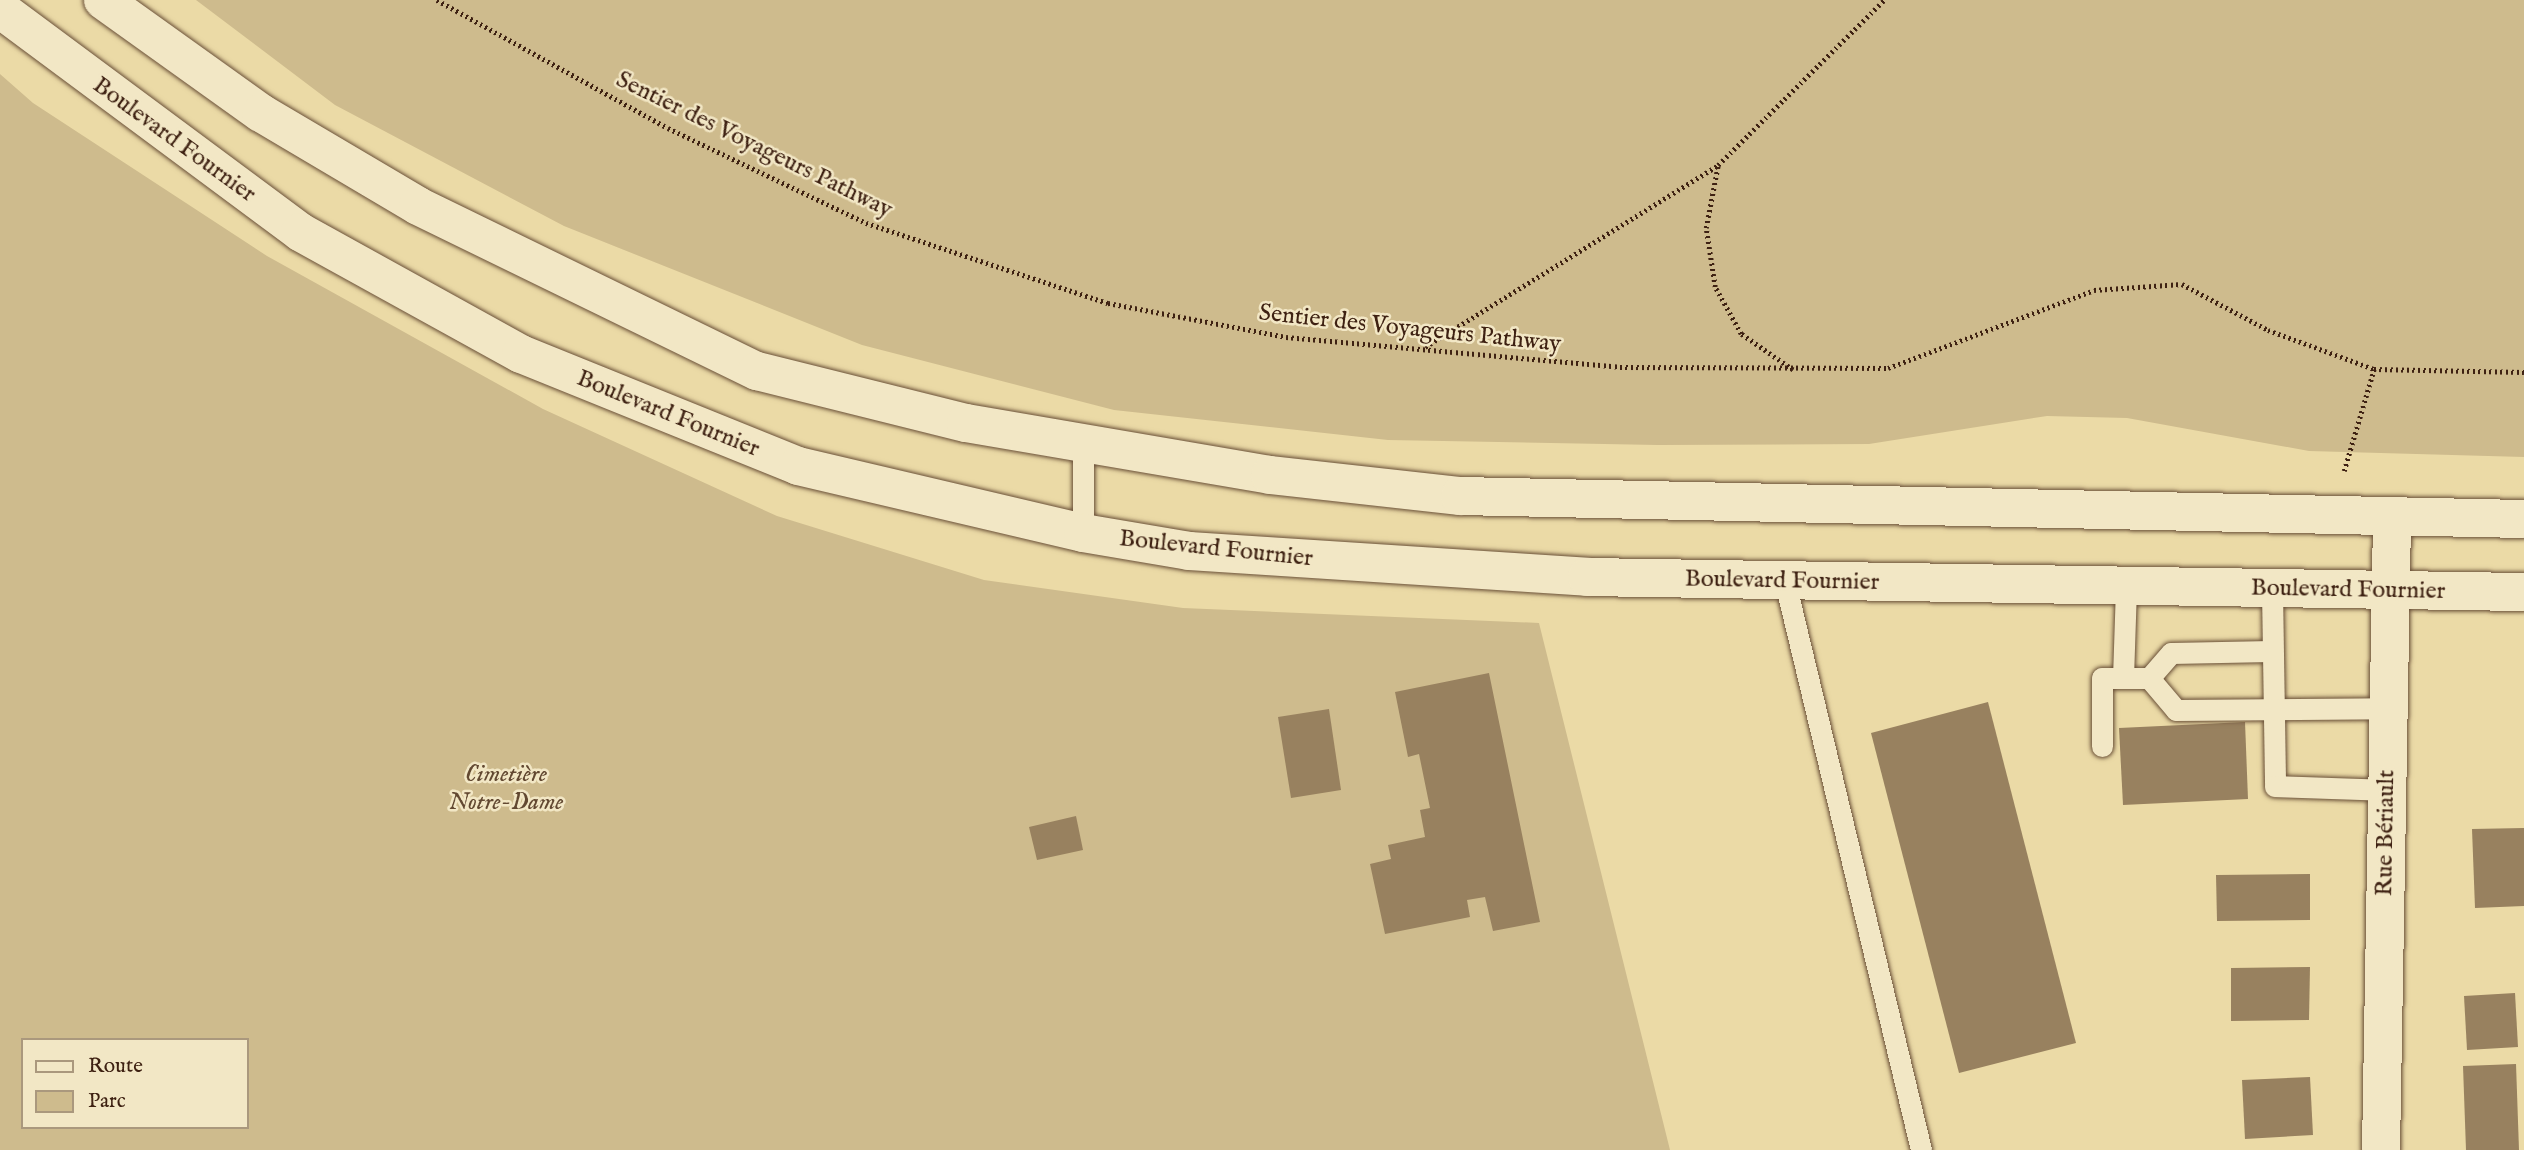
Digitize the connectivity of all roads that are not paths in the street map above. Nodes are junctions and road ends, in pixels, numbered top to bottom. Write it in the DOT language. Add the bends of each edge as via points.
graph roads {
  1 [pos="103,0"];
  2 [pos="0,9"];
  3 [pos="1083,446"];
  4 [pos="2392,517"];
  5 [pos="2524,519"];
  6 [pos="1083,533"];
  7 [pos="1785,582"];
  8 [pos="2126,586"];
  9 [pos="2272,590"];
  10 [pos="2392,592"];
  11 [pos="2524,592"];
  12 [pos="2271,651"];
  13 [pos="2123,678"];
  14 [pos="2149,678"];
  15 [pos="2388,708"];
  16 [pos="2273,709"];
  17 [pos="2102,746"];
  18 [pos="2387,790"];
  19 [pos="1921,1150"];
  20 [pos="2381,1150"];
  1 -- 3 [label="main road" via="261,113 418,206 757,371 966,423"];
  2 -- 6 [label="main road, Boulevard Fournier" via="300,232 521,354 798,466"];
  3 -- 4 [label="main road" via="1270,475 1460,496"];
  3 -- 6 [label="lane"];
  4 -- 5 [label="main road"];
  4 -- 10 [label="main road, Rue Bériault"];
  6 -- 7 [label="main road, Boulevard Fournier" via="1189,551 1587,577"];
  7 -- 8 [label="main road, Boulevard Fournier"];
  7 -- 19 [label="lane"];
  8 -- 9 [label="main road, Boulevard Fournier"];
  8 -- 13 [label="lane"];
  9 -- 10 [label="main road, Boulevard Fournier"];
  9 -- 12 [label="lane"];
  10 -- 11 [label="main road, Boulevard Fournier"];
  10 -- 15 [label="main road, Rue Bériault"];
  12 -- 14 [label="lane" via="2171,653"];
  12 -- 16 [label="lane"];
  13 -- 14 [label="lane"];
  13 -- 17 [label="lane" via="2102,678"];
  14 -- 16 [label="lane" via="2176,710"];
  15 -- 16 [label="lane"];
  15 -- 18 [label="main road, Rue Bériault"];
  16 -- 18 [label="lane" via="2275,786"];
  18 -- 20 [label="main road, Rue Bériault"];
}
